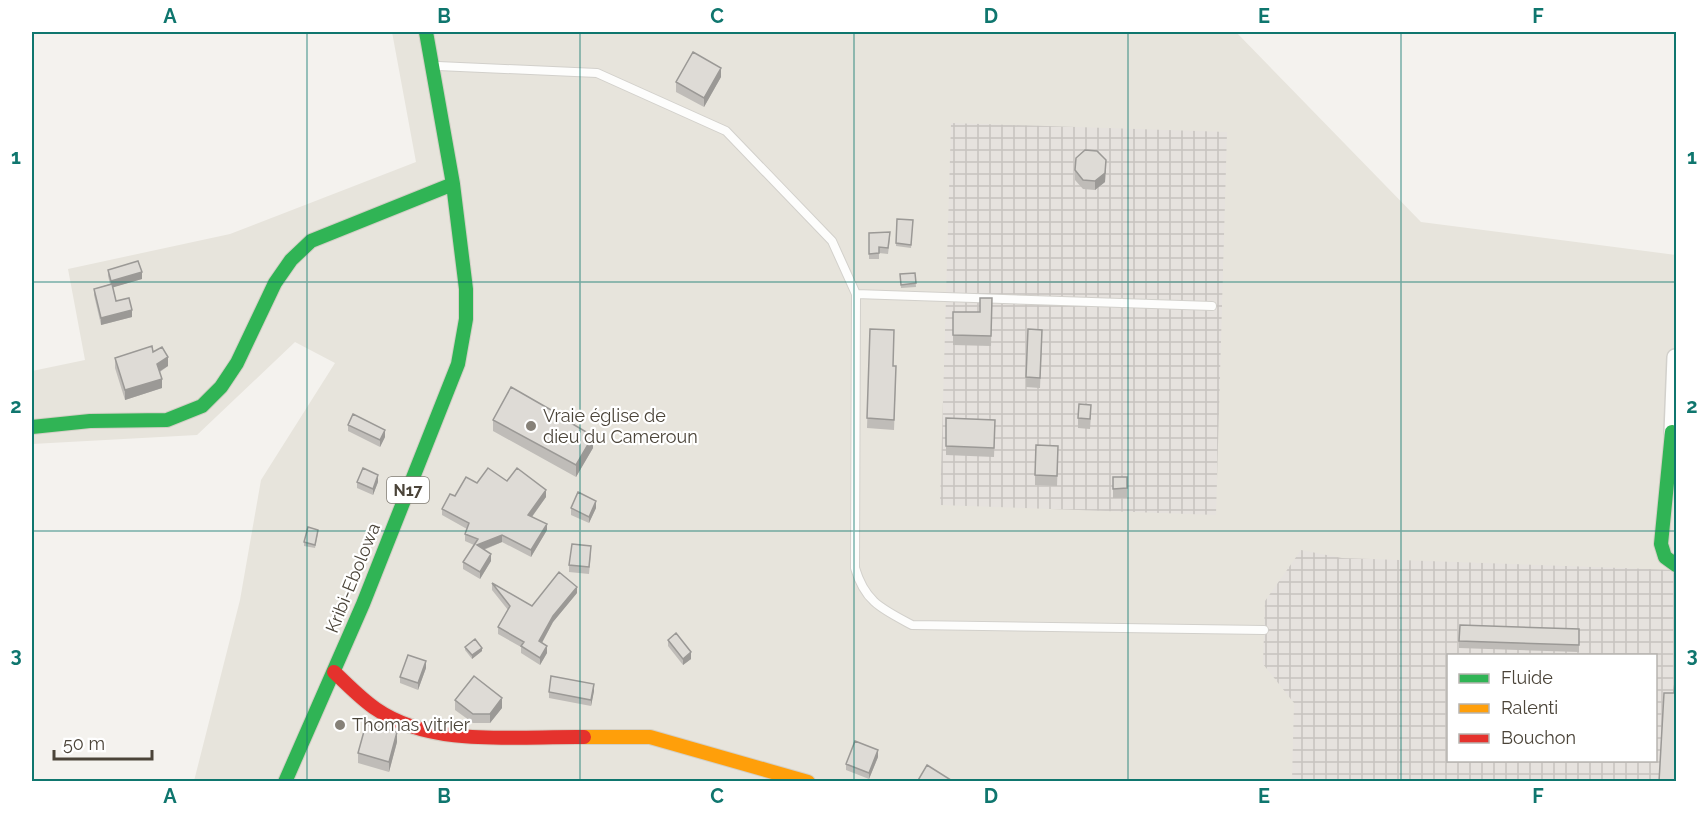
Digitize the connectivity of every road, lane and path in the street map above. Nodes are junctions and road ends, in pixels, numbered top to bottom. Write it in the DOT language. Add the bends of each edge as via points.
graph roads {
  1 [pos="426,32"];
  2 [pos="433,66"];
  3 [pos="453,184"];
  4 [pos="856,294"];
  5 [pos="1212,306"];
  6 [pos="1675,357"];
  7 [pos="32,427"];
  8 [pos="1674,432"];
  9 [pos="1677,565"];
  10 [pos="1264,630"];
  11 [pos="334,672"];
  12 [pos="285,782"];
  13 [pos="808,782"];
  1 -- 2 [label="main road, Kribi-Ebolowa / N17"];
  2 -- 3 [label="main road, Kribi-Ebolowa / N17"];
  2 -- 4 [label="lane" via="597,73 726,131 832,241"];
  3 -- 7 [label="main road" via="301,248 254,322 224,385 203,405 177,418 149,422 89,421"];
  3 -- 11 [label="main road, Kribi-Ebolowa / N17" via="466,289 458,364"];
  4 -- 5 [label="lane"];
  4 -- 10 [label="lane" via="855,568 861,588 883,610 912,626"];
  6 -- 8 [label="street"];
  8 -- 9 [label="main road" via="1661,552 1666,560"];
  11 -- 12 [label="main road, Kribi-Ebolowa / N17"];
  11 -- 13 [label="main road" via="386,715 406,726 447,736 650,737"];
}
